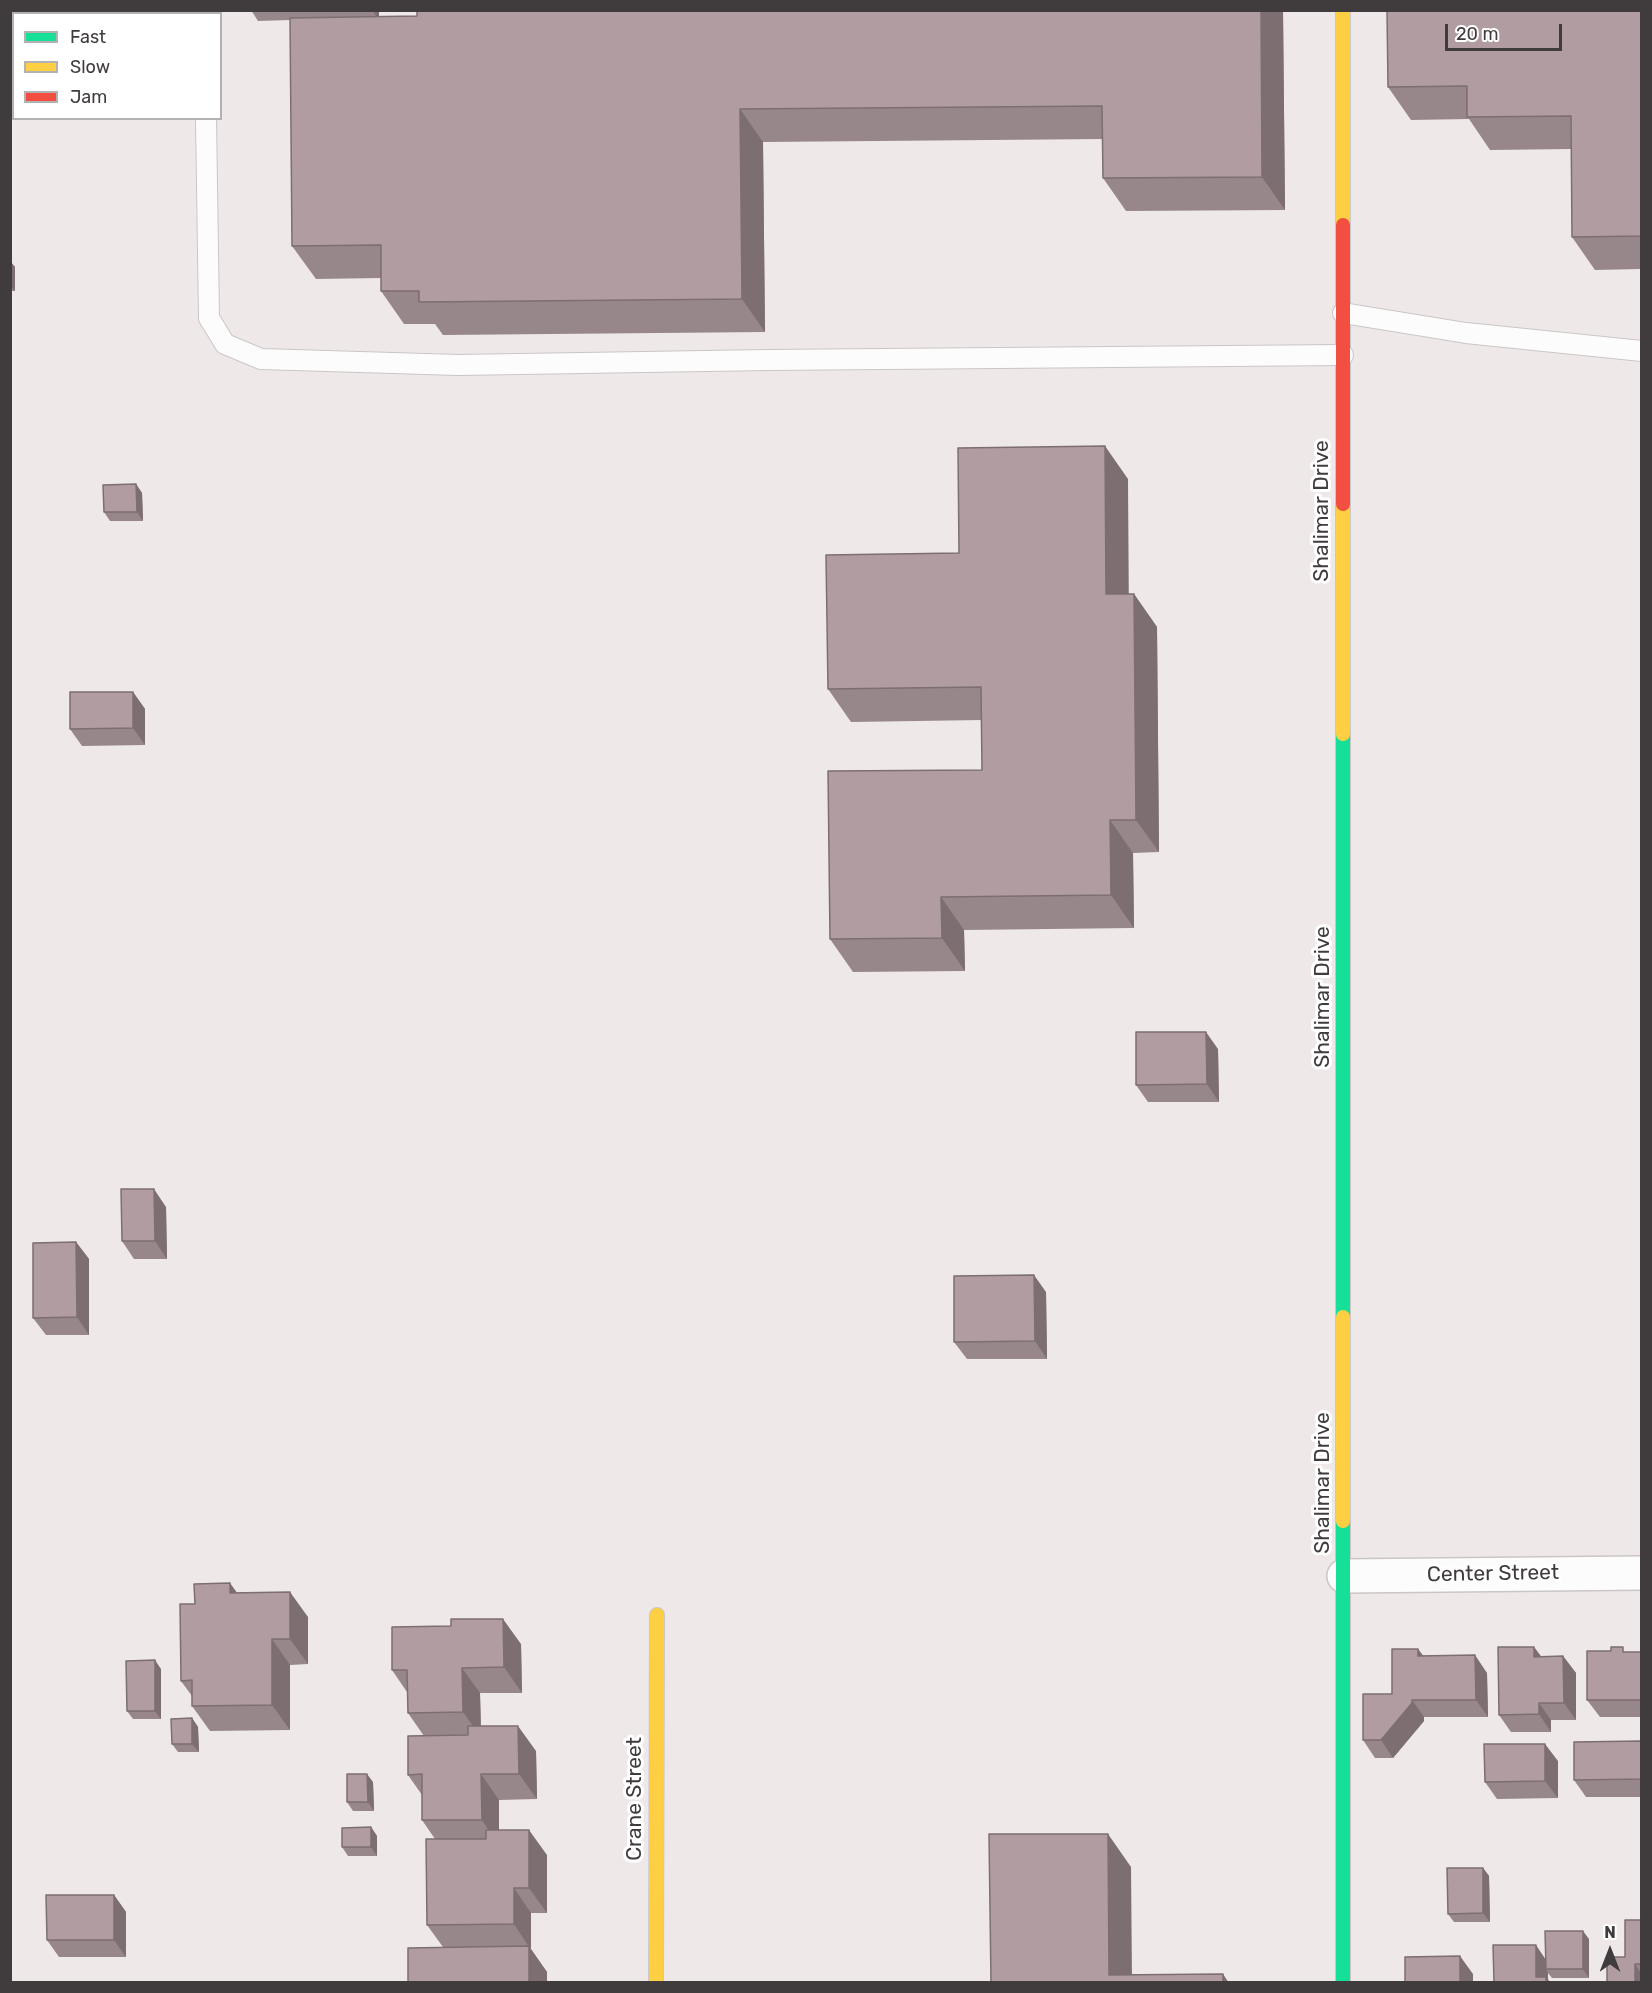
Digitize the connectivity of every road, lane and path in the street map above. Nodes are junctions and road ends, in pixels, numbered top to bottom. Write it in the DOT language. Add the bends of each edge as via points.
graph roads {
  1 [pos="1343,10"];
  2 [pos="206,120"];
  3 [pos="1343,313"];
  4 [pos="1641,351"];
  5 [pos="1343,355"];
  6 [pos="1641,1573"];
  7 [pos="1344,1576"];
  8 [pos="657,1615"];
  9 [pos="656,1983"];
  10 [pos="1343,1983"];
  1 -- 3 [label="street, Shalimar Drive"];
  2 -- 5 [label="lane" via="209,318 225,344 261,359 458,365"];
  3 -- 4 [label="lane" via="1466,333"];
  3 -- 5 [label="street, Shalimar Drive"];
  5 -- 7 [label="street, Shalimar Drive"];
  6 -- 7 [label="street, Center Street"];
  7 -- 10 [label="street, Shalimar Drive"];
  8 -- 9 [label="street, Crane Street"];
}
